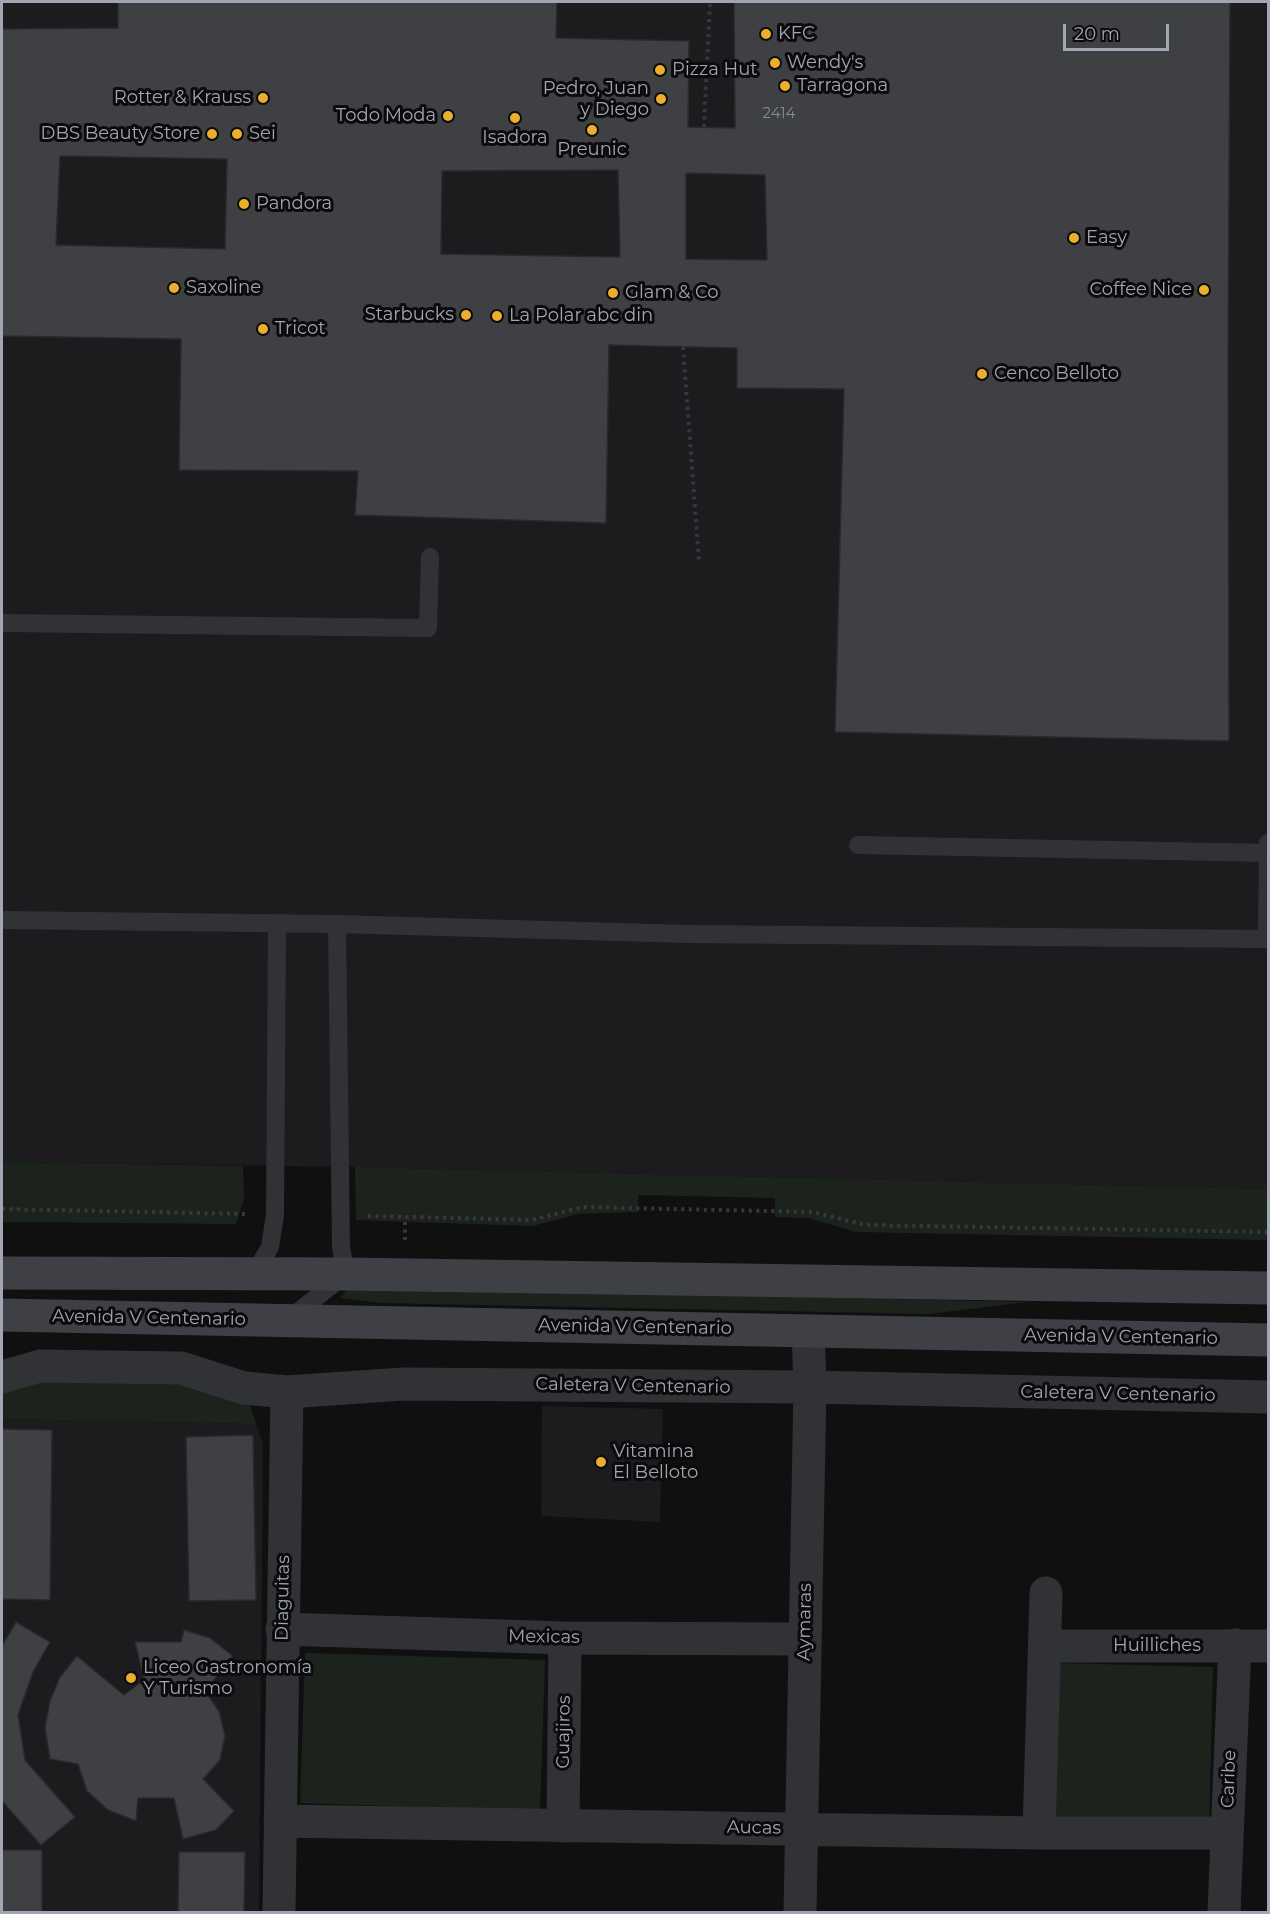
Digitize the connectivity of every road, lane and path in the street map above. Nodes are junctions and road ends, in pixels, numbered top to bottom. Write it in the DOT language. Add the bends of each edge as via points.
graph roads {
  1 [pos="710,2"];
  2 [pos="704,127"];
  3 [pos="683,347"];
  4 [pos="430,557"];
  5 [pos="699,561"];
  6 [pos="2,623"];
  7 [pos="1269,843"];
  8 [pos="858,845"];
  9 [pos="1268,853"];
  10 [pos="2,920"];
  11 [pos="337,924"];
  12 [pos="277,925"];
  13 [pos="1268,939"];
  14 [pos="2,1209"];
  15 [pos="275,1215"];
  16 [pos="340,1215"];
  17 [pos="1269,1232"];
  18 [pos="2,1273"];
  19 [pos="346,1274"];
  20 [pos="254,1275"];
  21 [pos="1269,1288"];
  22 [pos="2,1315"];
  23 [pos="288,1320"];
  24 [pos="808,1330"];
  25 [pos="1269,1340"];
  26 [pos="2,1377"];
  27 [pos="810,1388"];
  28 [pos="287,1392"];
  29 [pos="1269,1397"];
  30 [pos="1047,1593"];
  31 [pos="282,1629"];
  32 [pos="565,1638"];
  33 [pos="805,1639"];
  34 [pos="1235,1645"];
  35 [pos="1045,1646"];
  36 [pos="1269,1646"];
  37 [pos="280,1821"];
  38 [pos="563,1826"];
  39 [pos="801,1829"];
  40 [pos="1040,1833"];
  41 [pos="1227,1833"];
  42 [pos="279,1912"];
  43 [pos="800,1912"];
  44 [pos="1224,1912"];
  1 -- 2 [label="path"];
  3 -- 5 [label="path"];
  4 -- 6 [label="lane" via="428,628"];
  7 -- 9 [label="lane"];
  8 -- 9 [label="lane"];
  9 -- 13 [label="lane"];
  10 -- 12 [label="lane"];
  11 -- 12 [label="lane"];
  11 -- 13 [label="lane" via="688,934"];
  11 -- 16 [label="lane"];
  12 -- 15 [label="lane"];
  14 -- 15 [label="path"];
  15 -- 20 [label="lane" via="270,1247"];
  16 -- 17 [label="path" via="532,1220 594,1207 812,1212 866,1225"];
  16 -- 19 [label="lane"];
  18 -- 20 [label="main road"];
  19 -- 20 [label="main road"];
  19 -- 21 [label="main road"];
  19 -- 23 [label="lane"];
  22 -- 23 [label="main road, Avenida V Centenario"];
  23 -- 24 [label="main road, Avenida V Centenario"];
  24 -- 25 [label="main road, Avenida V Centenario"];
  24 -- 27 [label="street, Aymaras"];
  26 -- 28 [label="street, Caletera V Centenario" via="40,1366 181,1368 244,1388"];
  27 -- 28 [label="street, Caletera V Centenario" via="403,1384"];
  27 -- 29 [label="street, Caletera V Centenario"];
  27 -- 33 [label="street, Aymaras"];
  28 -- 31 [label="street, Diaguitas"];
  30 -- 35 [label="street"];
  31 -- 32 [label="street, Mexicas"];
  31 -- 37 [label="street, Diaguitas"];
  32 -- 33 [label="street, Mexicas"];
  32 -- 38 [label="street, Guajiros"];
  33 -- 39 [label="street, Aymaras"];
  34 -- 35 [label="street, Huilliches"];
  34 -- 36 [label="street, Huilliches"];
  34 -- 41 [label="street, Caribe"];
  35 -- 40 [label="street"];
  37 -- 38 [label="street, Aucas"];
  37 -- 42 [label="street, Diaguitas"];
  38 -- 39 [label="street, Aucas"];
  39 -- 40 [label="street, Aucas"];
  39 -- 43 [label="street, Aymaras"];
  40 -- 41 [label="street, Aucas"];
  41 -- 44 [label="street, Caribe"];
}
